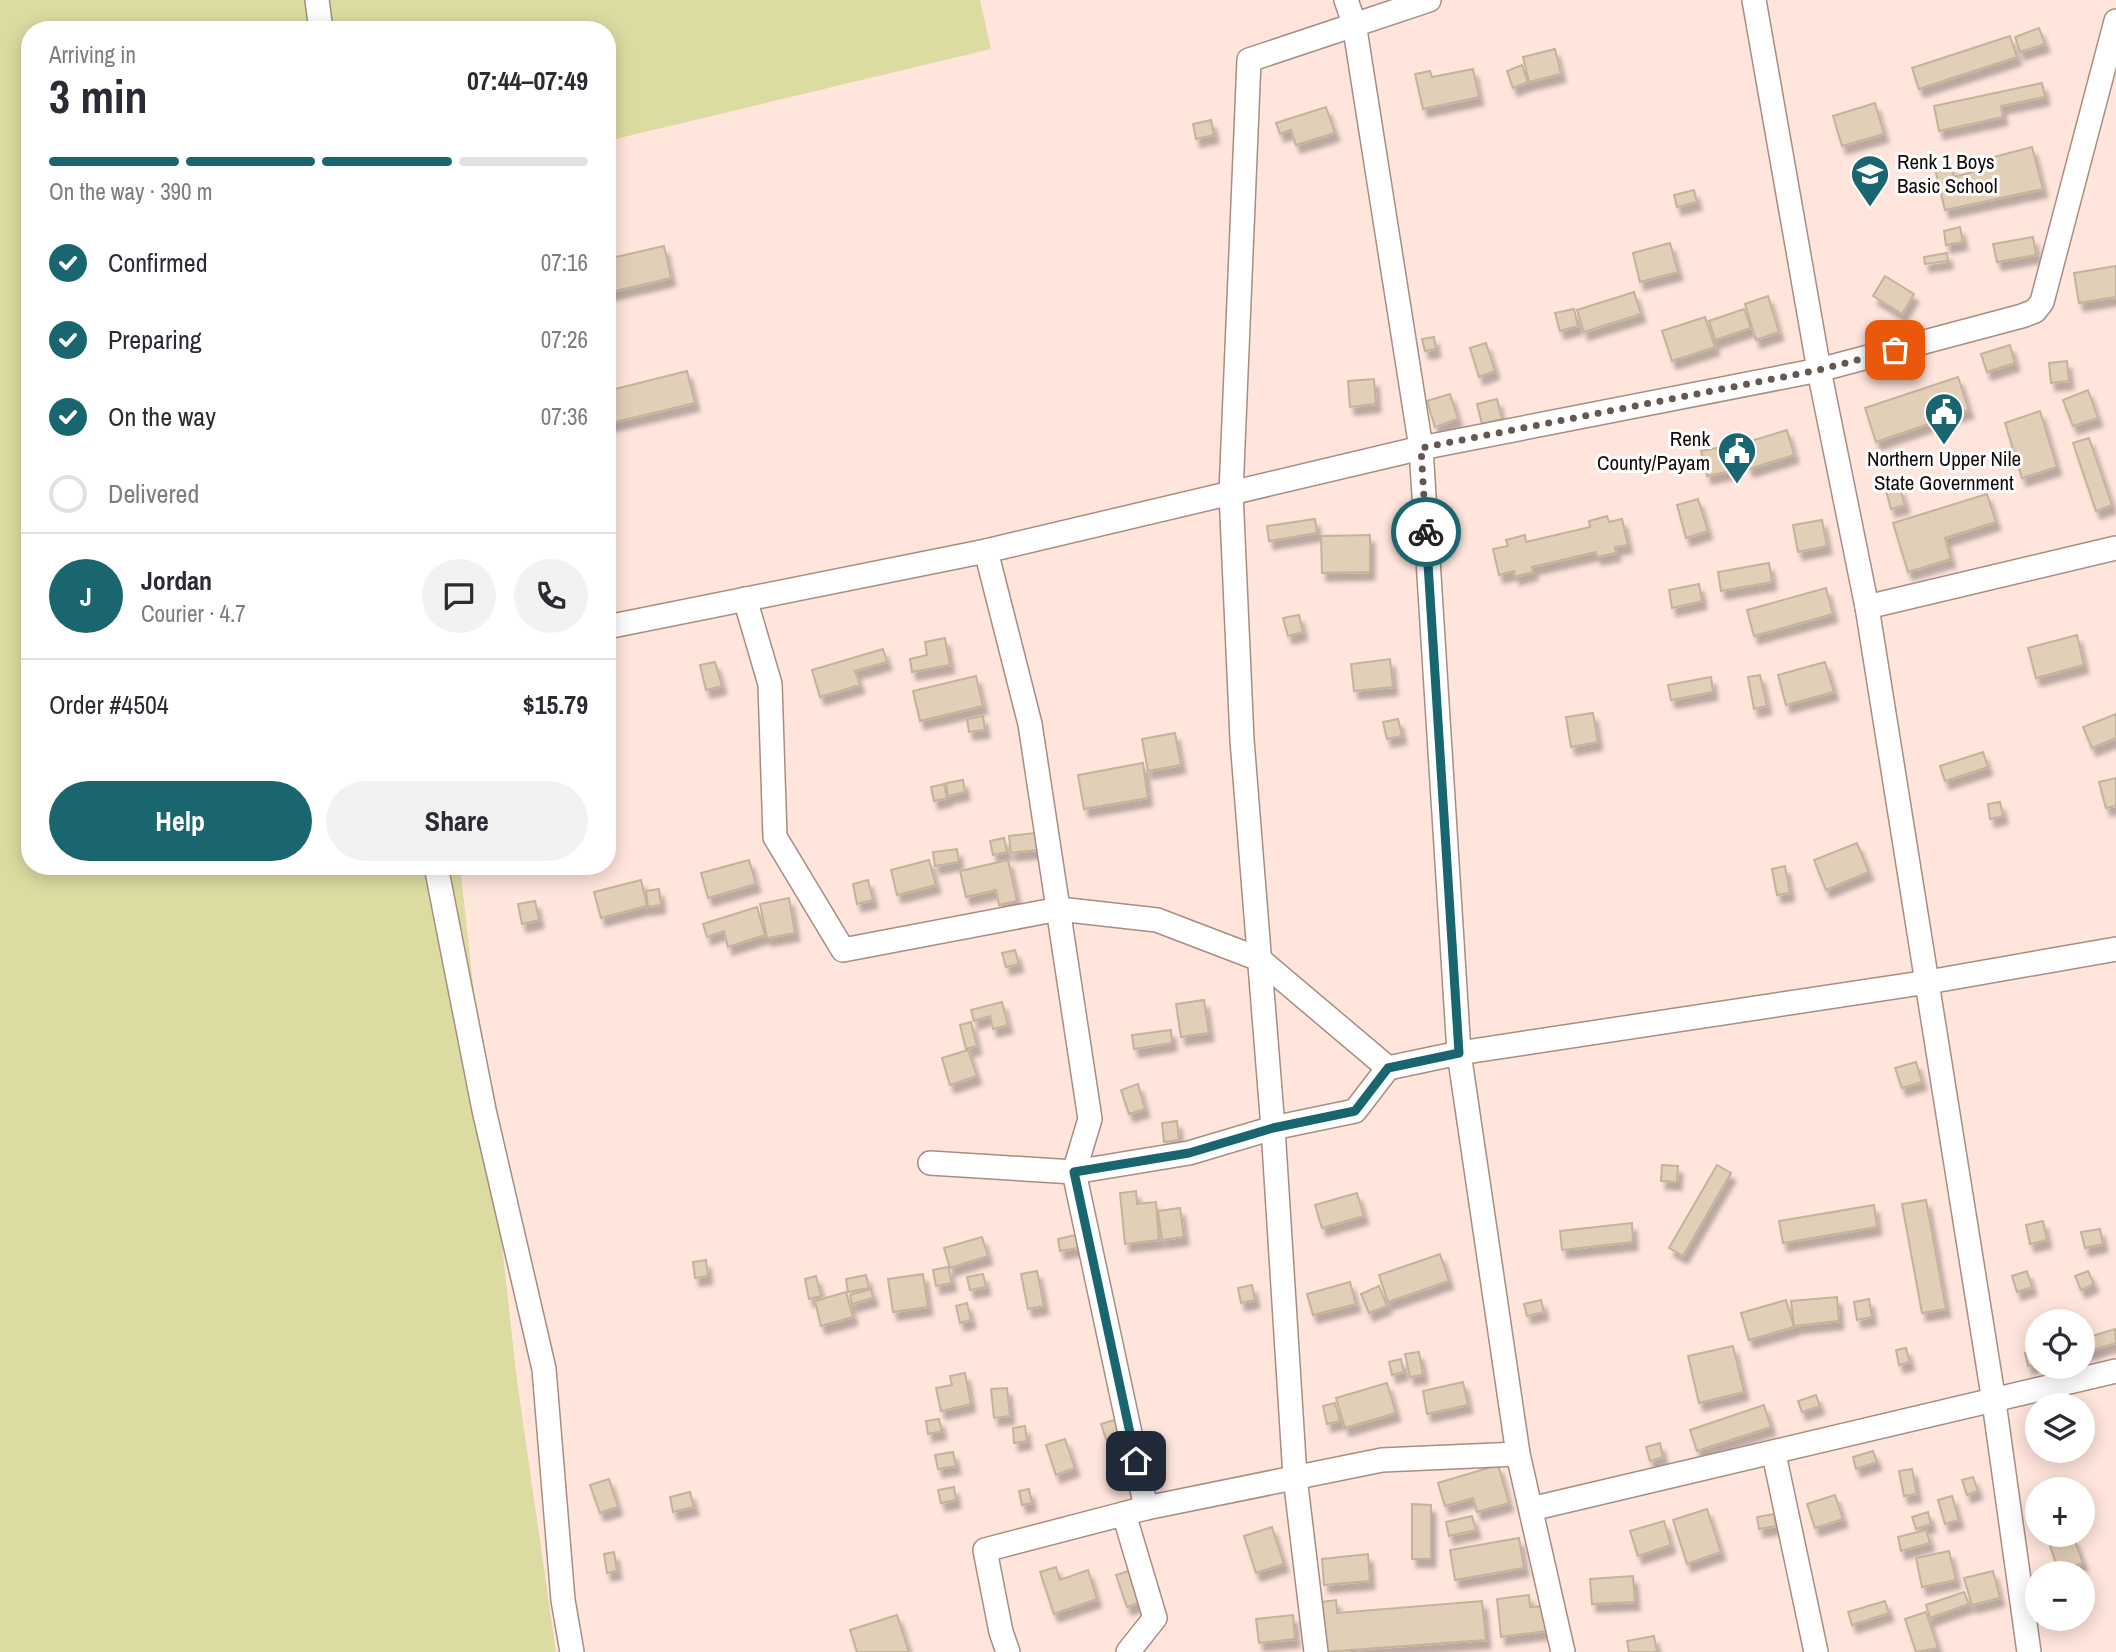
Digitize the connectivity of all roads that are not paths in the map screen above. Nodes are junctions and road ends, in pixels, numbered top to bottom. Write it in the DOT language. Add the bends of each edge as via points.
graph roads {
  1 [pos="317,0"];
  2 [pos="1346,0"];
  3 [pos="1429,0"];
  4 [pos="1754,0"];
  5 [pos="320,21"];
  6 [pos="2116,21"];
  7 [pos="1354,23"];
  8 [pos="1819,370"];
  9 [pos="1421,448"];
  10 [pos="1231,493"];
  11 [pos="2116,548"];
  12 [pos="986,551"];
  13 [pos="745,599"];
  14 [pos="1867,607"];
  15 [pos="616,625"];
  16 [pos="438,875"];
  17 [pos="1059,909"];
  18 [pos="2116,949"];
  19 [pos="1259,959"];
  20 [pos="1928,982"];
  21 [pos="1459,1053"];
  22 [pos="1388,1068"];
  23 [pos="1273,1128"];
  24 [pos="930,1163"];
  25 [pos="1074,1172"];
  26 [pos="2116,1371"];
  27 [pos="1994,1402"];
  28 [pos="1518,1454"];
  29 [pos="1774,1454"];
  30 [pos="1295,1477"];
  31 [pos="1531,1509"];
  32 [pos="1135,1511"];
  33 [pos="572,1652"];
  34 [pos="1008,1652"];
  35 [pos="1128,1652"];
  36 [pos="1316,1652"];
  37 [pos="1563,1652"];
  38 [pos="1816,1652"];
  39 [pos="2029,1652"];
  1 -- 5 [label="street"];
  2 -- 7 [label="street"];
  3 -- 7 [label="street"];
  4 -- 8 [label="street"];
  6 -- 8 [label="street" via="2042,302 2035,311"];
  7 -- 9 [label="street"];
  7 -- 10 [label="street" via="1249,60"];
  8 -- 9 [label="street"];
  8 -- 14 [label="street"];
  9 -- 10 [label="street"];
  9 -- 21 [label="street"];
  10 -- 12 [label="street"];
  10 -- 19 [label="street" via="1242,740"];
  11 -- 14 [label="street"];
  12 -- 13 [label="street"];
  12 -- 17 [label="street" via="1030,724"];
  13 -- 15 [label="street"];
  13 -- 17 [label="street" via="770,684 775,837 843,950"];
  14 -- 20 [label="street"];
  16 -- 33 [label="street" via="484,1110 544,1369 563,1600"];
  17 -- 19 [label="street" via="1157,920"];
  17 -- 25 [label="street" via="1090,1119"];
  18 -- 20 [label="street"];
  19 -- 22 [label="street"];
  19 -- 23 [label="street"];
  20 -- 21 [label="street"];
  20 -- 27 [label="street"];
  21 -- 22 [label="street"];
  21 -- 28 [label="street"];
  22 -- 23 [label="street" via="1355,1111"];
  23 -- 25 [label="street" via="1189,1153"];
  23 -- 30 [label="street"];
  24 -- 25 [label="street"];
  25 -- 32 [label="street"];
  26 -- 27 [label="street"];
  27 -- 29 [label="street"];
  27 -- 39 [label="street"];
  28 -- 30 [label="street" via="1382,1460"];
  28 -- 31 [label="street"];
  29 -- 31 [label="street"];
  29 -- 38 [label="street"];
  30 -- 32 [label="street"];
  30 -- 36 [label="street"];
  31 -- 37 [label="street"];
  32 -- 34 [label="street" via="985,1550"];
  32 -- 35 [label="street" via="1155,1618"];
}
